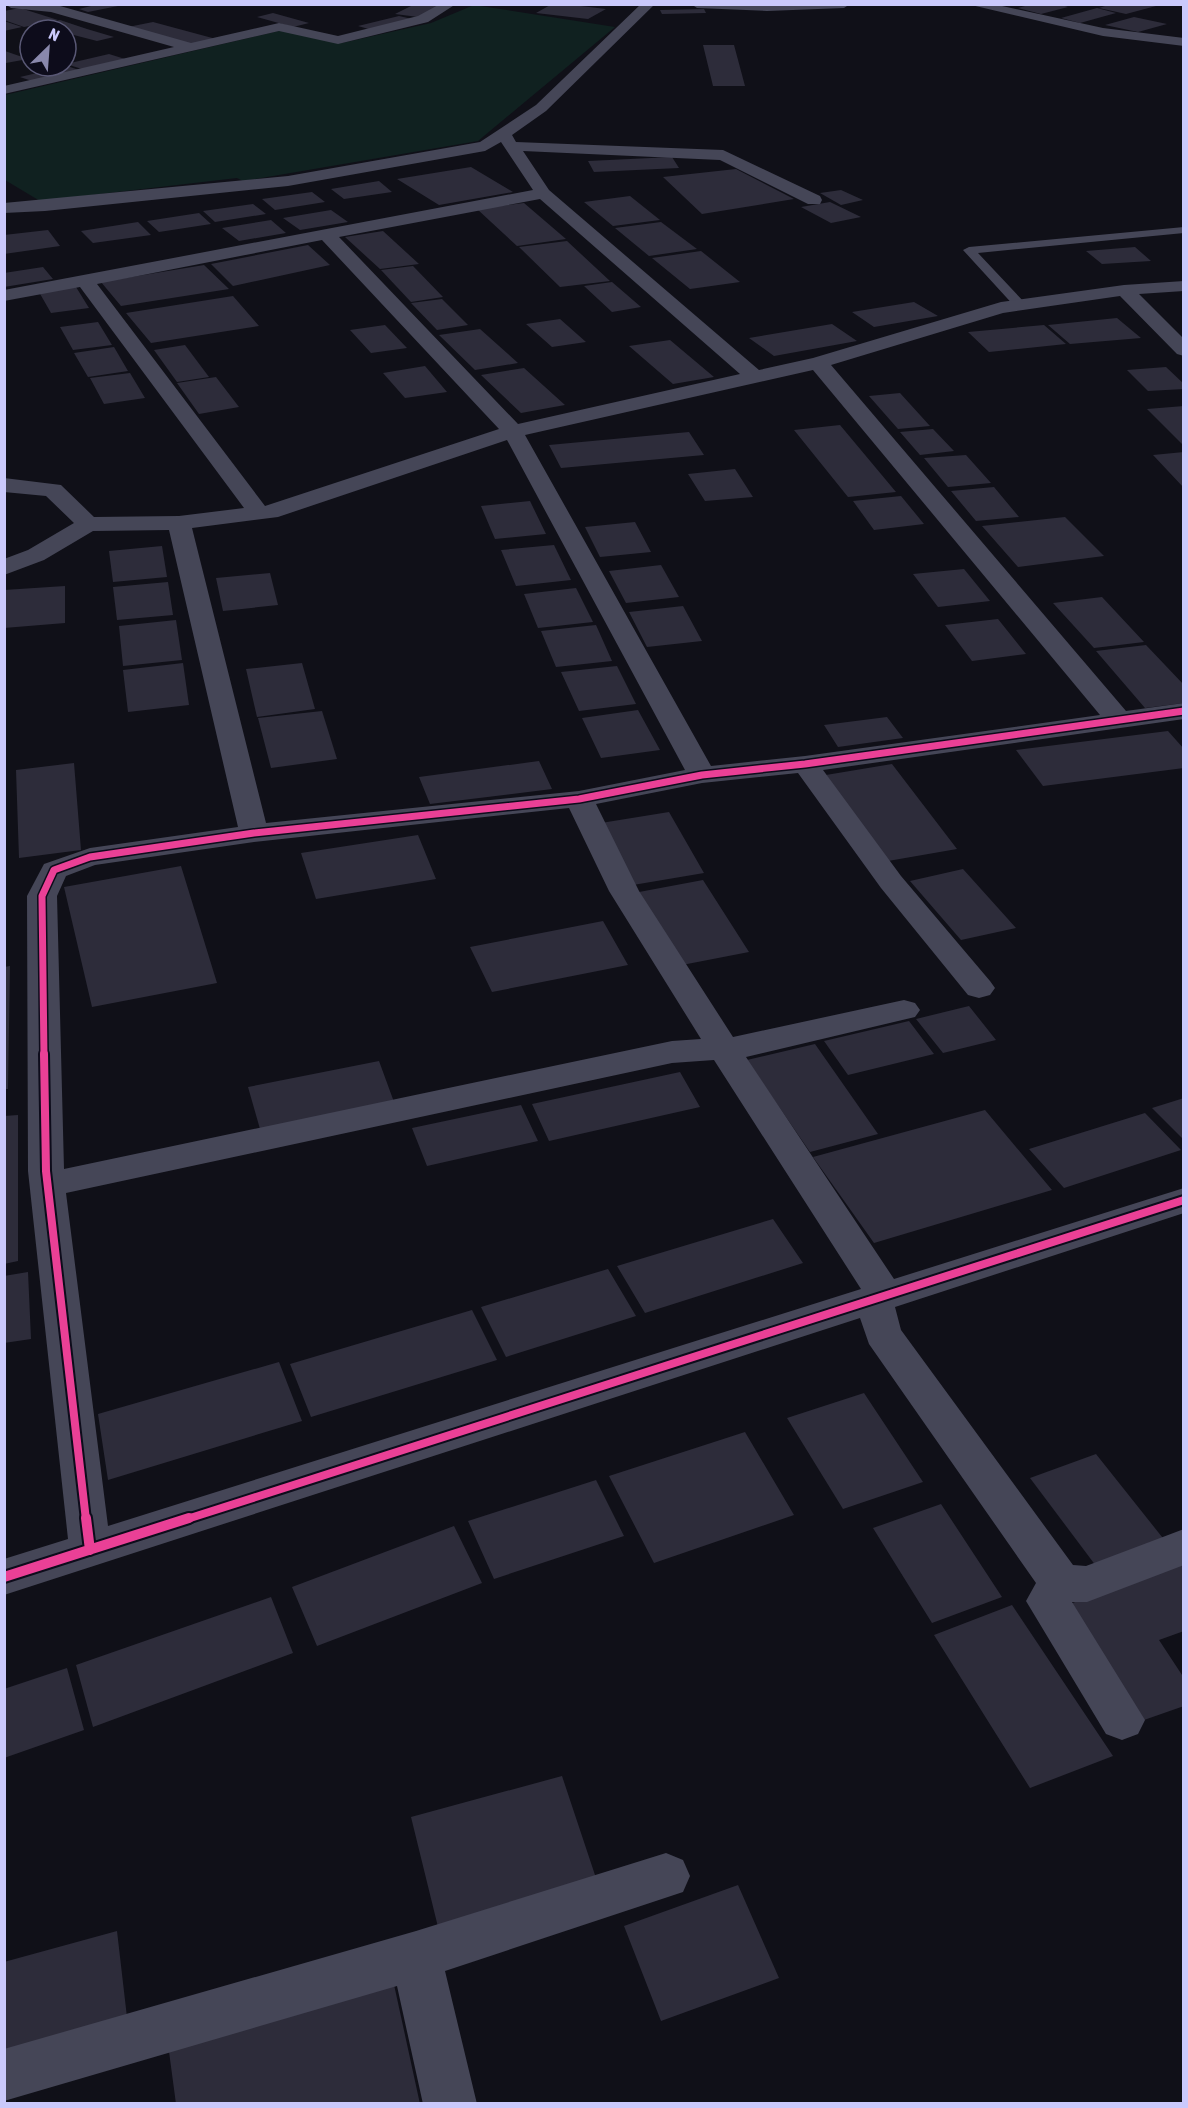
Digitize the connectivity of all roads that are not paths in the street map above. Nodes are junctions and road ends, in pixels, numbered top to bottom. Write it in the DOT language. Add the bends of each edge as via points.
graph roads {
  1 [pos="70,4"];
  2 [pos="450,4"];
  3 [pos="697,4"];
  4 [pos="844,4"];
  5 [pos="973,4"];
  6 [pos="12,5"];
  7 [pos="625,6"];
  8 [pos="648,6"];
  9 [pos="4,7"];
  10 [pos="52,8"];
  11 [pos="1071,10"];
  12 [pos="1036,19"];
  13 [pos="1184,42"];
  14 [pos="191,47"];
  15 [pos="4,78"];
  16 [pos="27,85"];
  17 [pos="4,90"];
  18 [pos="507,139"];
  19 [pos="543,194"];
  20 [pos="814,200"];
  21 [pos="4,208"];
  22 [pos="1184,230"];
  23 [pos="326,234"];
  24 [pos="86,282"];
  25 [pos="1184,286"];
  26 [pos="1124,290"];
  27 [pos="4,296"];
  28 [pos="1021,306"];
  29 [pos="1184,350"];
  30 [pos="818,363"];
  31 [pos="754,376"];
  32 [pos="513,431"];
  33 [pos="4,485"];
  34 [pos="259,513"];
  35 [pos="179,523"];
  36 [pos="88,524"];
  37 [pos="4,568"];
  38 [pos="1182,714"];
  39 [pos="1118,719"];
  40 [pos="805,764"];
  41 [pos="702,775"];
  42 [pos="579,799"];
  43 [pos="255,833"];
  44 [pos="979,988"];
  45 [pos="904,1010"];
  46 [pos="723,1048"];
  47 [pos="48,1185"];
  48 [pos="1184,1200"];
  49 [pos="879,1297"];
  50 [pos="1184,1546"];
  51 [pos="90,1550"];
  52 [pos="4,1577"];
  53 [pos="1061,1583"];
  54 [pos="1122,1720"];
  55 [pos="666,1876"];
  56 [pos="416,1956"];
  57 [pos="4,2075"];
  58 [pos="450,2103"];
  1 -- 10 [label="street"];
  2 -- 14 [label="street" via="423,19 338,40 279,27"];
  3 -- 4 [label="street"];
  5 -- 12 [label="street"];
  6 -- 9 [label="street"];
  6 -- 10 [label="street"];
  7 -- 8 [label="street"];
  8 -- 18 [label="street"];
  10 -- 14 [label="street"];
  11 -- 12 [label="street"];
  12 -- 13 [label="street"];
  14 -- 16 [label="street"];
  15 -- 16 [label="street"];
  16 -- 17 [label="street"];
  18 -- 19 [label="street"];
  18 -- 20 [label="street" via="723,154"];
  18 -- 21 [label="street" via="288,181"];
  19 -- 23 [label="street"];
  19 -- 31 [label="street"];
  22 -- 28 [label="lane" via="969,250"];
  23 -- 24 [label="street"];
  23 -- 32 [label="street"];
  24 -- 27 [label="street"];
  24 -- 34 [label="street"];
  25 -- 26 [label="street"];
  26 -- 28 [label="street"];
  26 -- 29 [label="street"];
  28 -- 30 [label="street" via="1001,308"];
  30 -- 31 [label="street"];
  30 -- 39 [label="street"];
  31 -- 32 [label="street"];
  32 -- 34 [label="street"];
  32 -- 41 [label="street"];
  33 -- 36 [label="street" via="53,490"];
  34 -- 35 [label="street"];
  35 -- 36 [label="street"];
  35 -- 43 [label="street"];
  36 -- 37 [label="street" via="36,555"];
  38 -- 39 [label="street"];
  39 -- 40 [label="street"];
  40 -- 41 [label="street"];
  40 -- 44 [label="street" via="891,882"];
  41 -- 42 [label="street"];
  42 -- 43 [label="street"];
  42 -- 46 [label="street" via="624,891"];
  43 -- 47 [label="street" via="90,857 54,870 42,896"];
  45 -- 46 [label="street" via="744,1047"];
  46 -- 47 [label="street" via="672,1052"];
  46 -- 49 [label="street"];
  47 -- 51 [label="street"];
  48 -- 49 [label="street"];
  49 -- 51 [label="street"];
  49 -- 53 [label="street" via="883,1334"];
  50 -- 53 [label="street" via="1087,1584"];
  51 -- 52 [label="street"];
  53 -- 54 [label="street" via="1048,1601"];
  55 -- 56 [label="street"];
  56 -- 57 [label="street"];
  56 -- 58 [label="street"];
}
